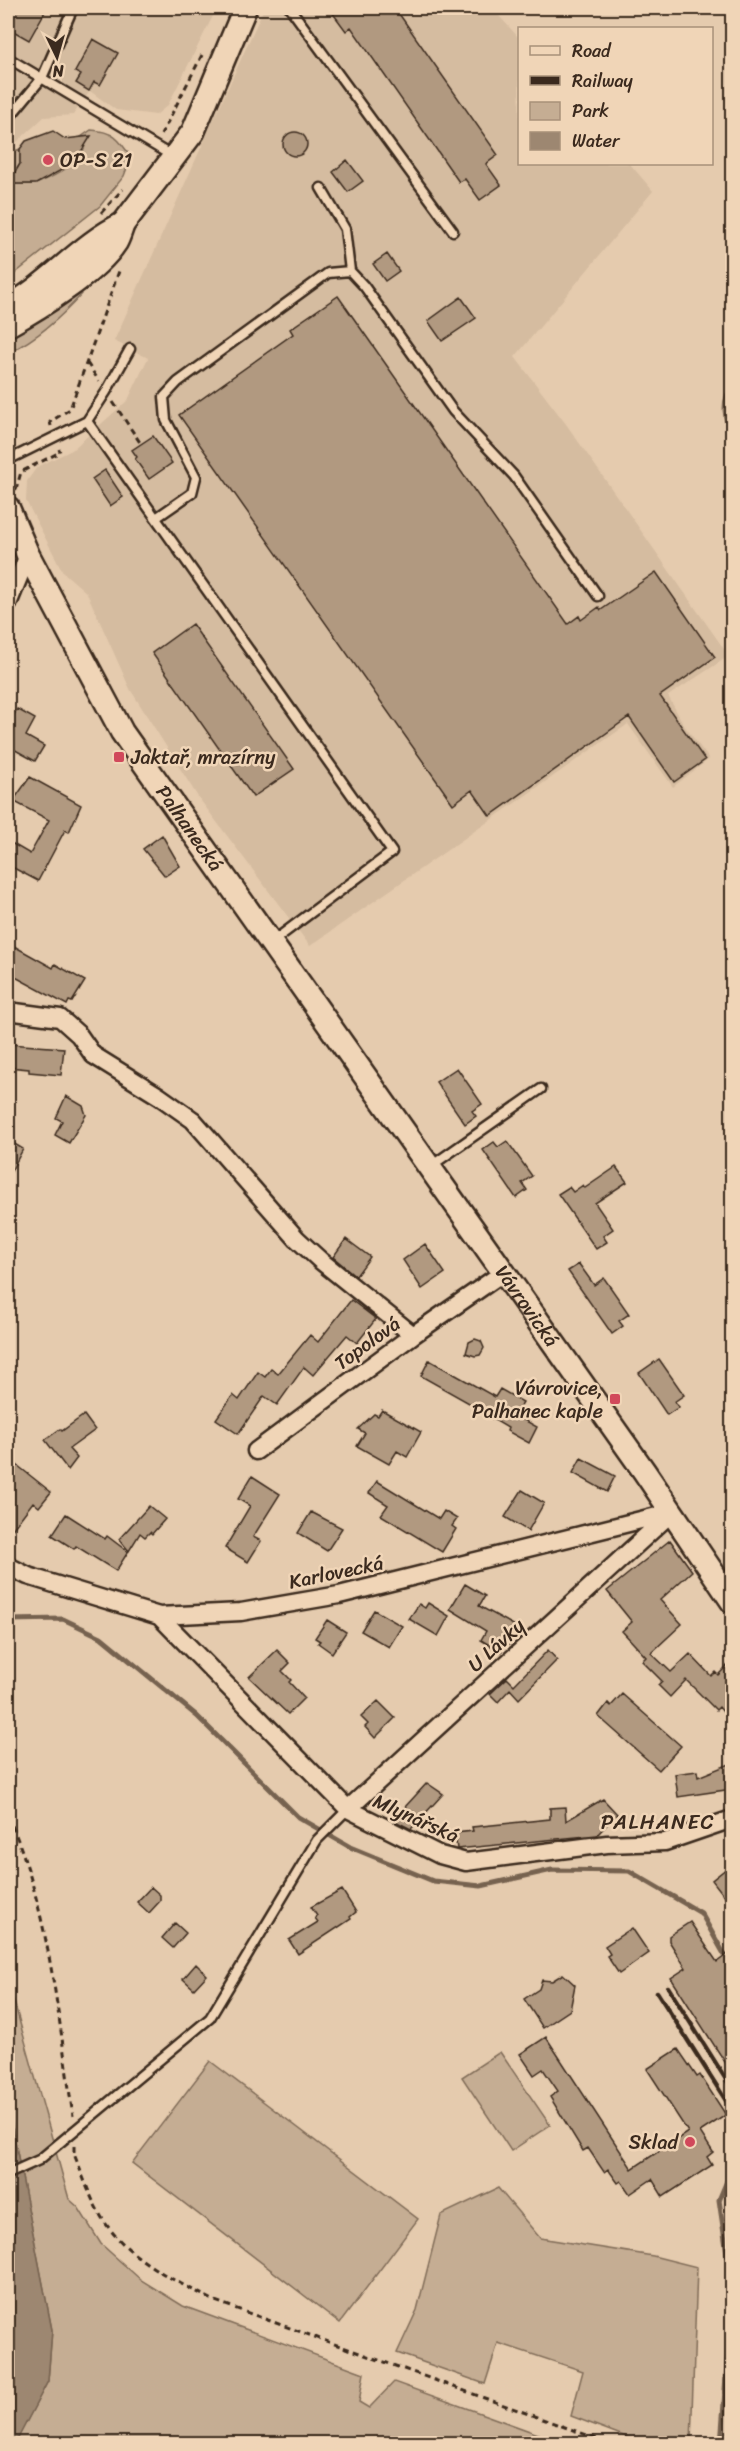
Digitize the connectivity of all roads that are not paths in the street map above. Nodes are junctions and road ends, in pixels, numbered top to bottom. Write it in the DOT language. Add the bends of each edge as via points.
graph roads {
  1 [pos="73,8"];
  2 [pos="245,8"];
  3 [pos="290,8"];
  4 [pos="8,58"];
  5 [pos="42,78"];
  6 [pos="8,120"];
  7 [pos="175,158"];
  8 [pos="321,188"];
  9 [pos="123,224"];
  10 [pos="453,231"];
  11 [pos="350,271"];
  12 [pos="8,307"];
  13 [pos="8,325"];
  14 [pos="130,349"];
  15 [pos="87,421"];
  16 [pos="8,460"];
  17 [pos="12,500"];
  18 [pos="156,518"];
  19 [pos="28,555"];
  20 [pos="598,596"];
  21 [pos="8,604"];
  22 [pos="272,942"];
  23 [pos="8,1011"];
  24 [pos="322,1012"];
  25 [pos="541,1089"];
  26 [pos="430,1167"];
  27 [pos="504,1272"];
  28 [pos="413,1335"];
  29 [pos="256,1451"];
  30 [pos="673,1512"];
  31 [pos="8,1566"];
  32 [pos="732,1601"];
  33 [pos="159,1616"];
  34 [pos="342,1814"];
  35 [pos="732,1820"];
  36 [pos="8,2174"];
  1 -- 5 [label="lane"];
  2 -- 7 [label="street" via="194,132"];
  3 -- 10 [label="lane"];
  4 -- 5 [label="lane"];
  5 -- 6 [label="lane"];
  5 -- 7 [label="lane"];
  7 -- 9 [label="street"];
  8 -- 11 [label="lane" via="345,229"];
  9 -- 12 [label="street" via="102,234"];
  9 -- 13 [label="street" via="117,241 97,263"];
  11 -- 18 [label="lane" via="328,273 178,382 164,397 166,420 196,477 192,493"];
  11 -- 20 [label="lane" via="453,411 514,476"];
  14 -- 15 [label="lane"];
  15 -- 16 [label="lane"];
  15 -- 18 [label="lane"];
  17 -- 19 [label="street, Palhanecká"];
  18 -- 22 [label="lane" via="392,852"];
  19 -- 21 [label="street"];
  19 -- 22 [label="street, Palhanecká" via="122,732"];
  22 -- 24 [label="street, Palhanecká"];
  23 -- 28 [label="street" via="60,1018 93,1055 193,1120 297,1239"];
  24 -- 26 [label="street, Vávrovická"];
  25 -- 26 [label="lane"];
  26 -- 27 [label="street, Vávrovická"];
  27 -- 28 [label="street, Topolová"];
  27 -- 30 [label="street, Vávrovická"];
  28 -- 29 [label="street, Topolová"];
  30 -- 32 [label="street, Vávrovická"];
  30 -- 33 [label="street, Karlovecká" via="339,1596 241,1612"];
  30 -- 34 [label="street, U Lávky"];
  31 -- 33 [label="street, Karlovecká" via="28,1576"];
  33 -- 34 [label="street, Mlynářská"];
  34 -- 35 [label="street, Mlynářská" via="466,1862 607,1844 665,1842"];
  34 -- 36 [label="lane" via="317,1840 210,2018 39,2160"];
}
